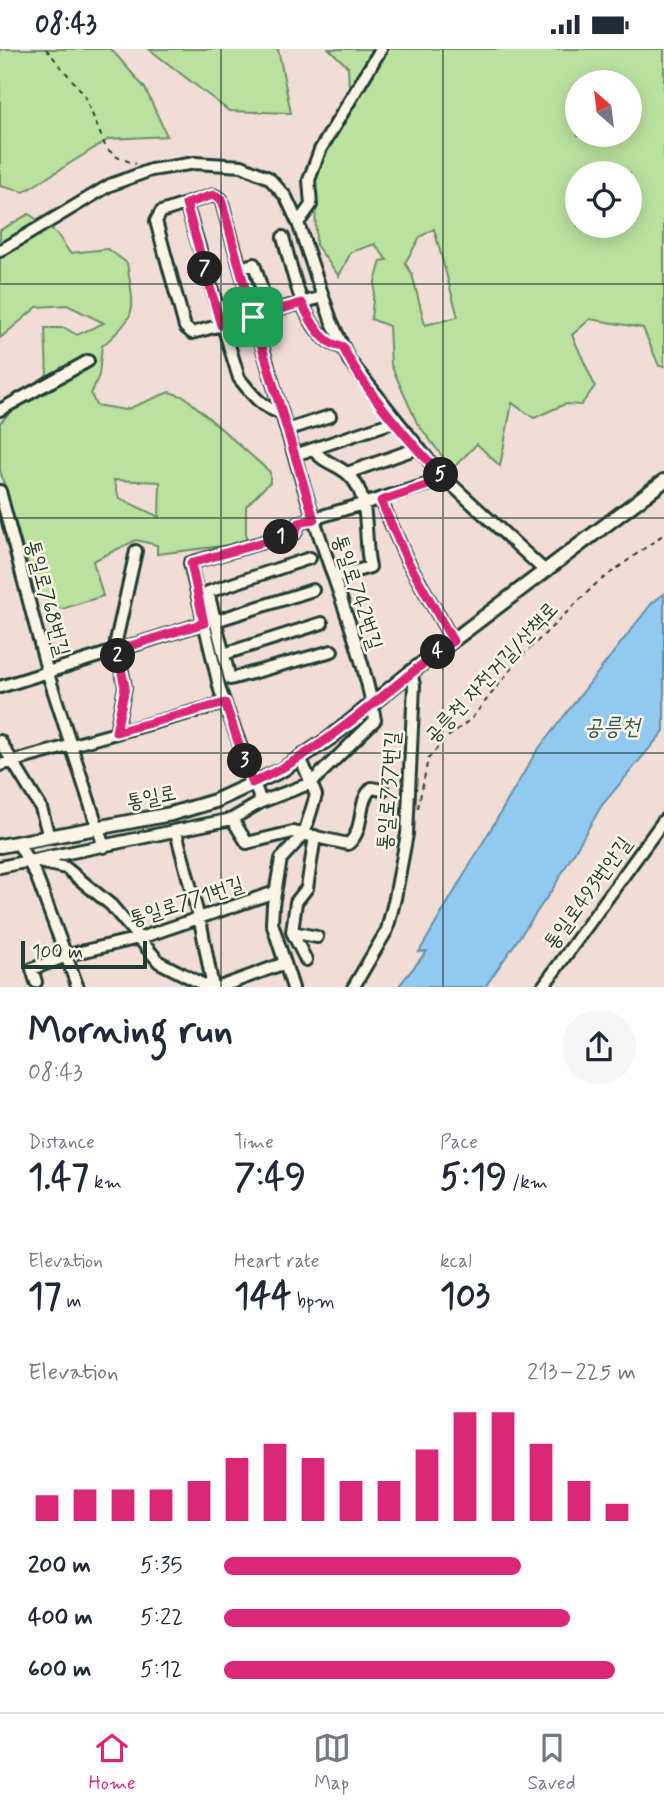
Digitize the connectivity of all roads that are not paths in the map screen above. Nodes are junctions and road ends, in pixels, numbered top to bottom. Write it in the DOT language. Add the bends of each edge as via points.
graph roads {
  1 [pos="381,49"];
  2 [pos="186,204"];
  3 [pos="298,223"];
  4 [pos="283,237"];
  5 [pos="0,251"];
  6 [pos="240,268"];
  7 [pos="263,293"];
  8 [pos="323,297"];
  9 [pos="302,303"];
  10 [pos="253,317"];
  11 [pos="221,325"];
  12 [pos="343,347"];
  13 [pos="88,361"];
  14 [pos="0,410"];
  15 [pos="282,413"];
  16 [pos="330,416"];
  17 [pos="396,421"];
  18 [pos="287,430"];
  19 [pos="418,448"];
  20 [pos="313,449"];
  21 [pos="295,455"];
  22 [pos="347,473"];
  23 [pos="446,479"];
  24 [pos="664,481"];
  25 [pos="0,491"];
  26 [pos="381,501"];
  27 [pos="363,506"];
  28 [pos="314,519"];
  29 [pos="136,551"];
  30 [pos="310,558"];
  31 [pos="545,571"];
  32 [pos="335,577"];
  33 [pos="313,590"];
  34 [pos="210,622"];
  35 [pos="322,623"];
  36 [pos="453,641"];
  37 [pos="117,650"];
  38 [pos="332,651"];
  39 [pos="224,654"];
  40 [pos="411,671"];
  41 [pos="48,674"];
  42 [pos="229,674"];
  43 [pos="217,677"];
  44 [pos="0,687"];
  45 [pos="225,703"];
  46 [pos="372,703"];
  47 [pos="116,732"];
  48 [pos="0,741"];
  49 [pos="71,745"];
  50 [pos="300,757"];
  51 [pos="5,764"];
  52 [pos="252,783"];
  53 [pos="311,783"];
  54 [pos="383,790"];
  55 [pos="261,802"];
  56 [pos="232,819"];
  57 [pos="664,820"];
  58 [pos="98,828"];
  59 [pos="176,832"];
  60 [pos="310,834"];
  61 [pos="49,837"];
  62 [pos="18,842"];
  63 [pos="0,845"];
  64 [pos="104,847"];
  65 [pos="27,859"];
  66 [pos="0,867"];
  67 [pos="275,893"];
  68 [pos="199,919"];
  69 [pos="292,932"];
  70 [pos="317,937"];
  71 [pos="138,938"];
  72 [pos="68,955"];
  73 [pos="306,960"];
  74 [pos="285,963"];
  75 [pos="36,982"];
  76 [pos="78,987"];
  77 [pos="211,987"];
  78 [pos="213,987"];
  79 [pos="216,987"];
  80 [pos="293,987"];
  81 [pos="354,987"];
  82 [pos="543,987"];
  1 -- 3 [label="street" via="320,150 309,180 311,205"];
  2 -- 6 [label="street, 통일로742번길" via="213,195 221,199"];
  2 -- 11 [label="street"];
  2 -- 11 [label="street, 통일로742번길" via="161,212 156,222 185,327 192,333"];
  3 -- 5 [label="street" via="286,197 269,178 242,166 195,163 151,170 110,185"];
  3 -- 8 [label="street"];
  4 -- 9 [label="street"];
  6 -- 7 [label="street" via="254,264"];
  6 -- 10 [label="street, 통일로742번길"];
  8 -- 9 [label="street"];
  8 -- 12 [label="street"];
  9 -- 10 [label="street"];
  9 -- 12 [label="street" via="326,340"];
  10 -- 11 [label="street, 통일로742번길"];
  10 -- 15 [label="street, 통일로742번길"];
  11 -- 15 [label="street" via="239,379 253,397 271,411"];
  12 -- 17 [label="street"];
  13 -- 14 [label="street"];
  15 -- 18 [label="street, 통일로742번길"];
  16 -- 18 [label="street"];
  17 -- 19 [label="street"];
  17 -- 20 [label="street"];
  18 -- 21 [label="street, 통일로742번길"];
  19 -- 22 [label="street"];
  19 -- 23 [label="street"];
  20 -- 21 [label="street"];
  20 -- 22 [label="street" via="320,459"];
  21 -- 28 [label="street, 통일로742번길"];
  22 -- 27 [label="street"];
  23 -- 26 [label="street"];
  23 -- 31 [label="street"];
  24 -- 31 [label="main road, 통일로"];
  25 -- 41 [label="street, 통일로768번길"];
  26 -- 27 [label="street"];
  26 -- 36 [label="street" via="407,560"];
  27 -- 28 [label="street"];
  27 -- 32 [label="street" via="370,567"];
  28 -- 32 [label="street, 통일로742번길"];
  28 -- 34 [label="street" via="299,523 295,533 191,563"];
  29 -- 37 [label="street"];
  30 -- 34 [label="street" via="208,592"];
  31 -- 36 [label="main road, 통일로"];
  32 -- 46 [label="street, 통일로742번길"];
  33 -- 34 [label="street, 통일로768번길"];
  34 -- 37 [label="street, 통일로768번길"];
  34 -- 39 [label="street"];
  34 -- 43 [label="street"];
  35 -- 39 [label="street"];
  36 -- 40 [label="main road, 통일로"];
  37 -- 41 [label="street, 통일로768번길"];
  37 -- 47 [label="street" via="125,687"];
  38 -- 42 [label="street" via="230,679"];
  39 -- 42 [label="street"];
  40 -- 46 [label="main road, 통일로"];
  40 -- 81 [label="street, 통일로737번길" via="415,685 407,834 387,930"];
  41 -- 44 [label="street, 통일로768번길"];
  41 -- 49 [label="street, 통일로768번길"];
  42 -- 43 [label="street"];
  43 -- 45 [label="street"];
  45 -- 47 [label="street"];
  45 -- 52 [label="street"];
  46 -- 50 [label="main road, 통일로"];
  46 -- 53 [label="street, 통일로" via="375,720"];
  47 -- 49 [label="street"];
  48 -- 51 [label="street"];
  49 -- 51 [label="street"];
  49 -- 58 [label="street, 통일로768번길"];
  50 -- 52 [label="main road, 통일로"];
  50 -- 53 [label="street"];
  51 -- 61 [label="street" via="41,808"];
  52 -- 55 [label="street"];
  52 -- 58 [label="main road, 통일로" via="215,801 171,814"];
  53 -- 55 [label="street, 통일로"];
  53 -- 60 [label="street" via="316,795"];
  54 -- 60 [label="street" via="372,788 366,793 356,838 348,844"];
  55 -- 56 [label="street, 통일로"];
  56 -- 59 [label="street, 통일로"];
  56 -- 60 [label="street" via="247,843 293,832"];
  57 -- 82 [label="street, 통일로493번안길"];
  58 -- 61 [label="main road, 통일로"];
  58 -- 64 [label="street, 통일로768번길"];
  59 -- 64 [label="street, 통일로"];
  59 -- 68 [label="street"];
  60 -- 67 [label="street" via="281,859"];
  60 -- 69 [label="street" via="307,888 296,902"];
  61 -- 62 [label="main road, 통일로"];
  62 -- 63 [label="main road, 통일로"];
  62 -- 65 [label="street"];
  64 -- 65 [label="street, 통일로"];
  65 -- 66 [label="street, 통일로"];
  65 -- 71 [label="street, 통일로" via="66,868 111,905"];
  65 -- 72 [label="street"];
  67 -- 68 [label="street, 통일로771번길"];
  67 -- 74 [label="street" via="272,923"];
  68 -- 71 [label="street, 통일로771번길"];
  68 -- 78 [label="street"];
  69 -- 70 [label="street"];
  69 -- 73 [label="street"];
  71 -- 72 [label="street, 통일로771번길"];
  71 -- 77 [label="street, 통일로" via="159,962"];
  72 -- 75 [label="street, 통일로771번길" via="32,969"];
  72 -- 76 [label="street"];
  74 -- 79 [label="street"];
  74 -- 80 [label="street"];
}
